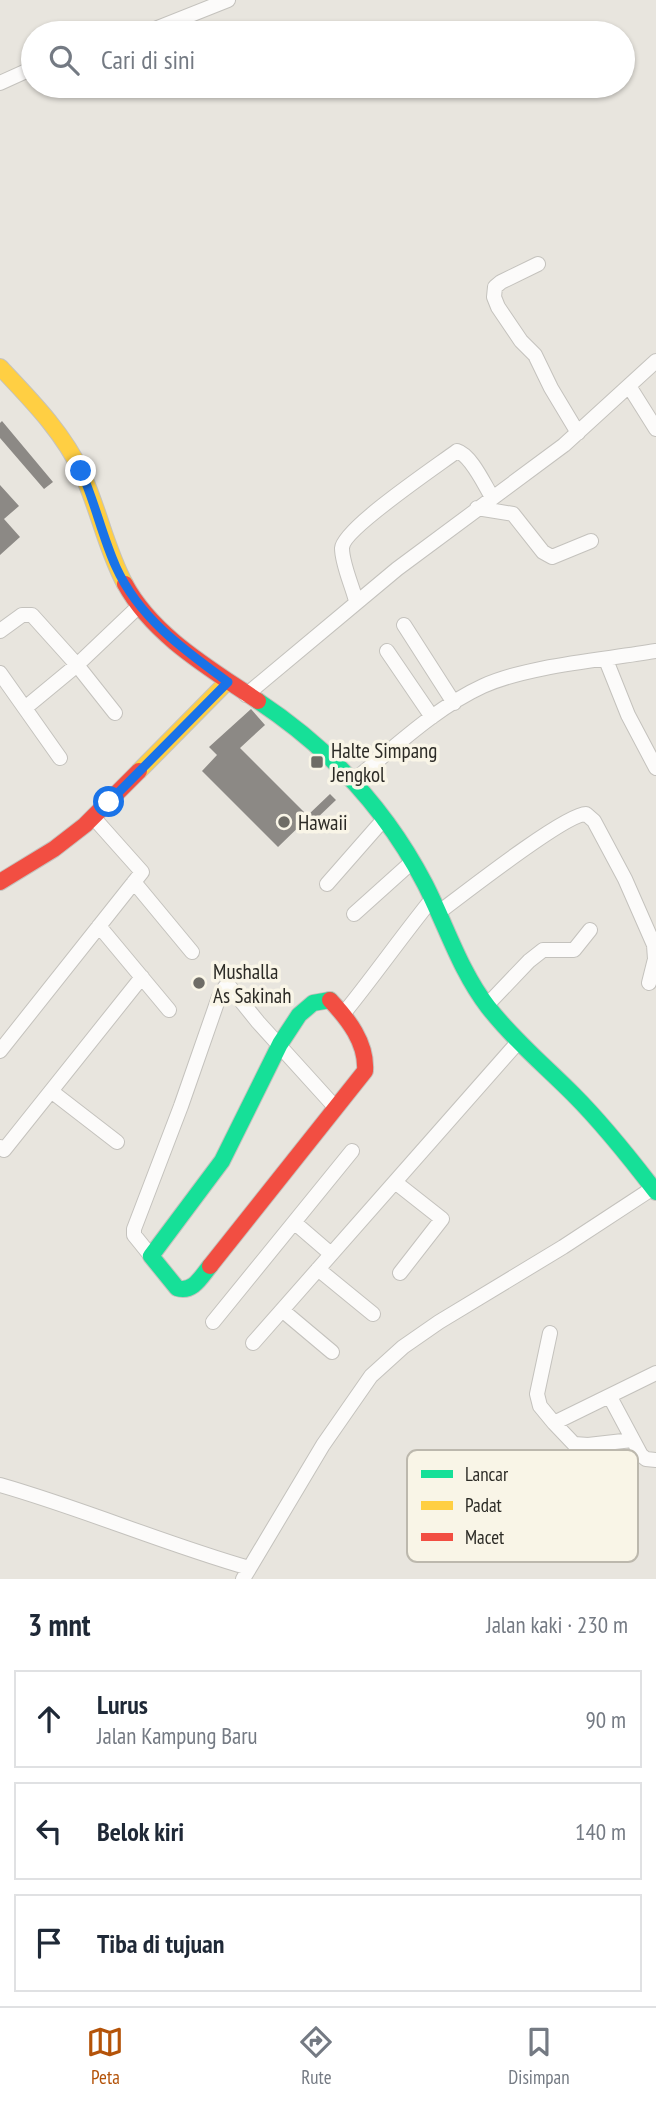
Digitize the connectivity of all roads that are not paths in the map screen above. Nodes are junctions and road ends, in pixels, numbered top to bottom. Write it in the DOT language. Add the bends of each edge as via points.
graph roads {
  1 [pos="228,0"];
  2 [pos="175,21"];
  3 [pos="21,73"];
  4 [pos="0,83"];
  5 [pos="538,264"];
  6 [pos="656,361"];
  7 [pos="0,367"];
  8 [pos="629,386"];
  9 [pos="656,429"];
  10 [pos="578,433"];
  11 [pos="510,484"];
  12 [pos="492,497"];
  13 [pos="477,508"];
  14 [pos="513,514"];
  15 [pos="591,541"];
  16 [pos="356,601"];
  17 [pos="139,606"];
  18 [pos="404,625"];
  19 [pos="0,631"];
  20 [pos="387,651"];
  21 [pos="656,651"];
  22 [pos="606,660"];
  23 [pos="77,665"];
  24 [pos="0,673"];
  25 [pos="228,682"];
  26 [pos="246,695"];
  27 [pos="454,703"];
  28 [pos="25,708"];
  29 [pos="116,713"];
  30 [pos="432,718"];
  31 [pos="60,758"];
  32 [pos="656,768"];
  33 [pos="353,781"];
  34 [pos="93,817"];
  35 [pos="384,819"];
  36 [pos="413,862"];
  37 [pos="0,882"];
  38 [pos="134,882"];
  39 [pos="327,884"];
  40 [pos="435,906"];
  41 [pos="354,914"];
  42 [pos="99,926"];
  43 [pos="590,930"];
  44 [pos="192,951"];
  45 [pos="142,977"];
  46 [pos="649,984"];
  47 [pos="487,1005"];
  48 [pos="169,1010"];
  49 [pos="344,1013"];
  50 [pos="519,1041"];
  51 [pos="280,1045"];
  52 [pos="0,1051"];
  53 [pos="51,1091"];
  54 [pos="335,1107"];
  55 [pos="117,1142"];
  56 [pos="0,1147"];
  57 [pos="352,1151"];
  58 [pos="395,1182"];
  59 [pos="655,1190"];
  60 [pos="295,1223"];
  61 [pos="331,1254"];
  62 [pos="151,1256"];
  63 [pos="318,1269"];
  64 [pos="400,1273"];
  65 [pos="282,1310"];
  66 [pos="373,1314"];
  67 [pos="213,1322"];
  68 [pos="550,1333"];
  69 [pos="253,1343"];
  70 [pos="332,1352"];
  71 [pos="656,1373"];
  72 [pos="610,1396"];
  73 [pos="554,1423"];
  74 [pos="632,1440"];
  75 [pos="656,1460"];
  76 [pos="0,1485"];
  77 [pos="246,1573"];
  1 -- 2 [label="street"];
  3 -- 4 [label="street"];
  5 -- 10 [label="street" via="500,282 494,291 498,307 535,355"];
  6 -- 8 [label="street"];
  7 -- 17 [label="main road" via="71,451 117,567"];
  8 -- 9 [label="street"];
  8 -- 10 [label="street"];
  10 -- 11 [label="street"];
  11 -- 12 [label="street"];
  11 -- 14 [label="street"];
  12 -- 13 [label="street"];
  12 -- 16 [label="street" via="470,459 457,451 364,521 342,548"];
  13 -- 14 [label="street"];
  13 -- 16 [label="street"];
  14 -- 15 [label="street" via="549,556"];
  16 -- 26 [label="street"];
  17 -- 23 [label="street"];
  17 -- 25 [label="main road" via="174,641"];
  18 -- 27 [label="street"];
  19 -- 23 [label="street" via="17,617 30,614"];
  20 -- 30 [label="street"];
  21 -- 22 [label="street"];
  22 -- 27 [label="street" via="499,680"];
  22 -- 32 [label="street"];
  23 -- 28 [label="street"];
  23 -- 29 [label="street"];
  24 -- 28 [label="street"];
  25 -- 26 [label="main road"];
  25 -- 34 [label="main road"];
  26 -- 33 [label="main road" via="305,734"];
  27 -- 30 [label="street"];
  28 -- 31 [label="street"];
  30 -- 33 [label="street"];
  33 -- 35 [label="main road"];
  34 -- 37 [label="main road" via="54,849"];
  34 -- 38 [label="street" via="142,872"];
  35 -- 36 [label="main road"];
  35 -- 39 [label="street"];
  36 -- 40 [label="main road"];
  36 -- 41 [label="street"];
  38 -- 42 [label="street"];
  38 -- 44 [label="street"];
  40 -- 46 [label="street" via="553,830 586,814 625,878 652,939 656,956"];
  40 -- 47 [label="main road"];
  40 -- 49 [label="street" via="405,933"];
  42 -- 45 [label="street"];
  42 -- 52 [label="street"];
  43 -- 47 [label="street" via="574,950 543,950"];
  45 -- 48 [label="street"];
  45 -- 53 [label="street"];
  47 -- 50 [label="main road"];
  49 -- 51 [label="main road" via="330,1000 313,1003 299,1015"];
  49 -- 54 [label="main road" via="366,1069"];
  50 -- 58 [label="street"];
  50 -- 59 [label="main road" via="596,1118"];
  51 -- 54 [label="street"];
  51 -- 62 [label="main road" via="222,1161"];
  51 -- 62 [label="street" via="235,992 225,987 134,1229 134,1236"];
  53 -- 55 [label="street"];
  53 -- 56 [label="street" via="4,1150"];
  54 -- 62 [label="main road" via="192,1288 177,1288"];
  57 -- 60 [label="street"];
  58 -- 61 [label="street"];
  58 -- 64 [label="street" via="442,1219"];
  59 -- 77 [label="street" via="439,1322 371,1376 323,1445"];
  60 -- 61 [label="street"];
  60 -- 67 [label="street"];
  61 -- 63 [label="street"];
  63 -- 65 [label="street"];
  63 -- 66 [label="street"];
  65 -- 69 [label="street"];
  65 -- 70 [label="street"];
  68 -- 73 [label="street" via="537,1394"];
  71 -- 72 [label="street"];
  72 -- 73 [label="street"];
  72 -- 74 [label="street"];
  73 -- 74 [label="street" via="574,1444"];
  74 -- 75 [label="street" via="641,1455"];
  76 -- 77 [label="street"];
}
